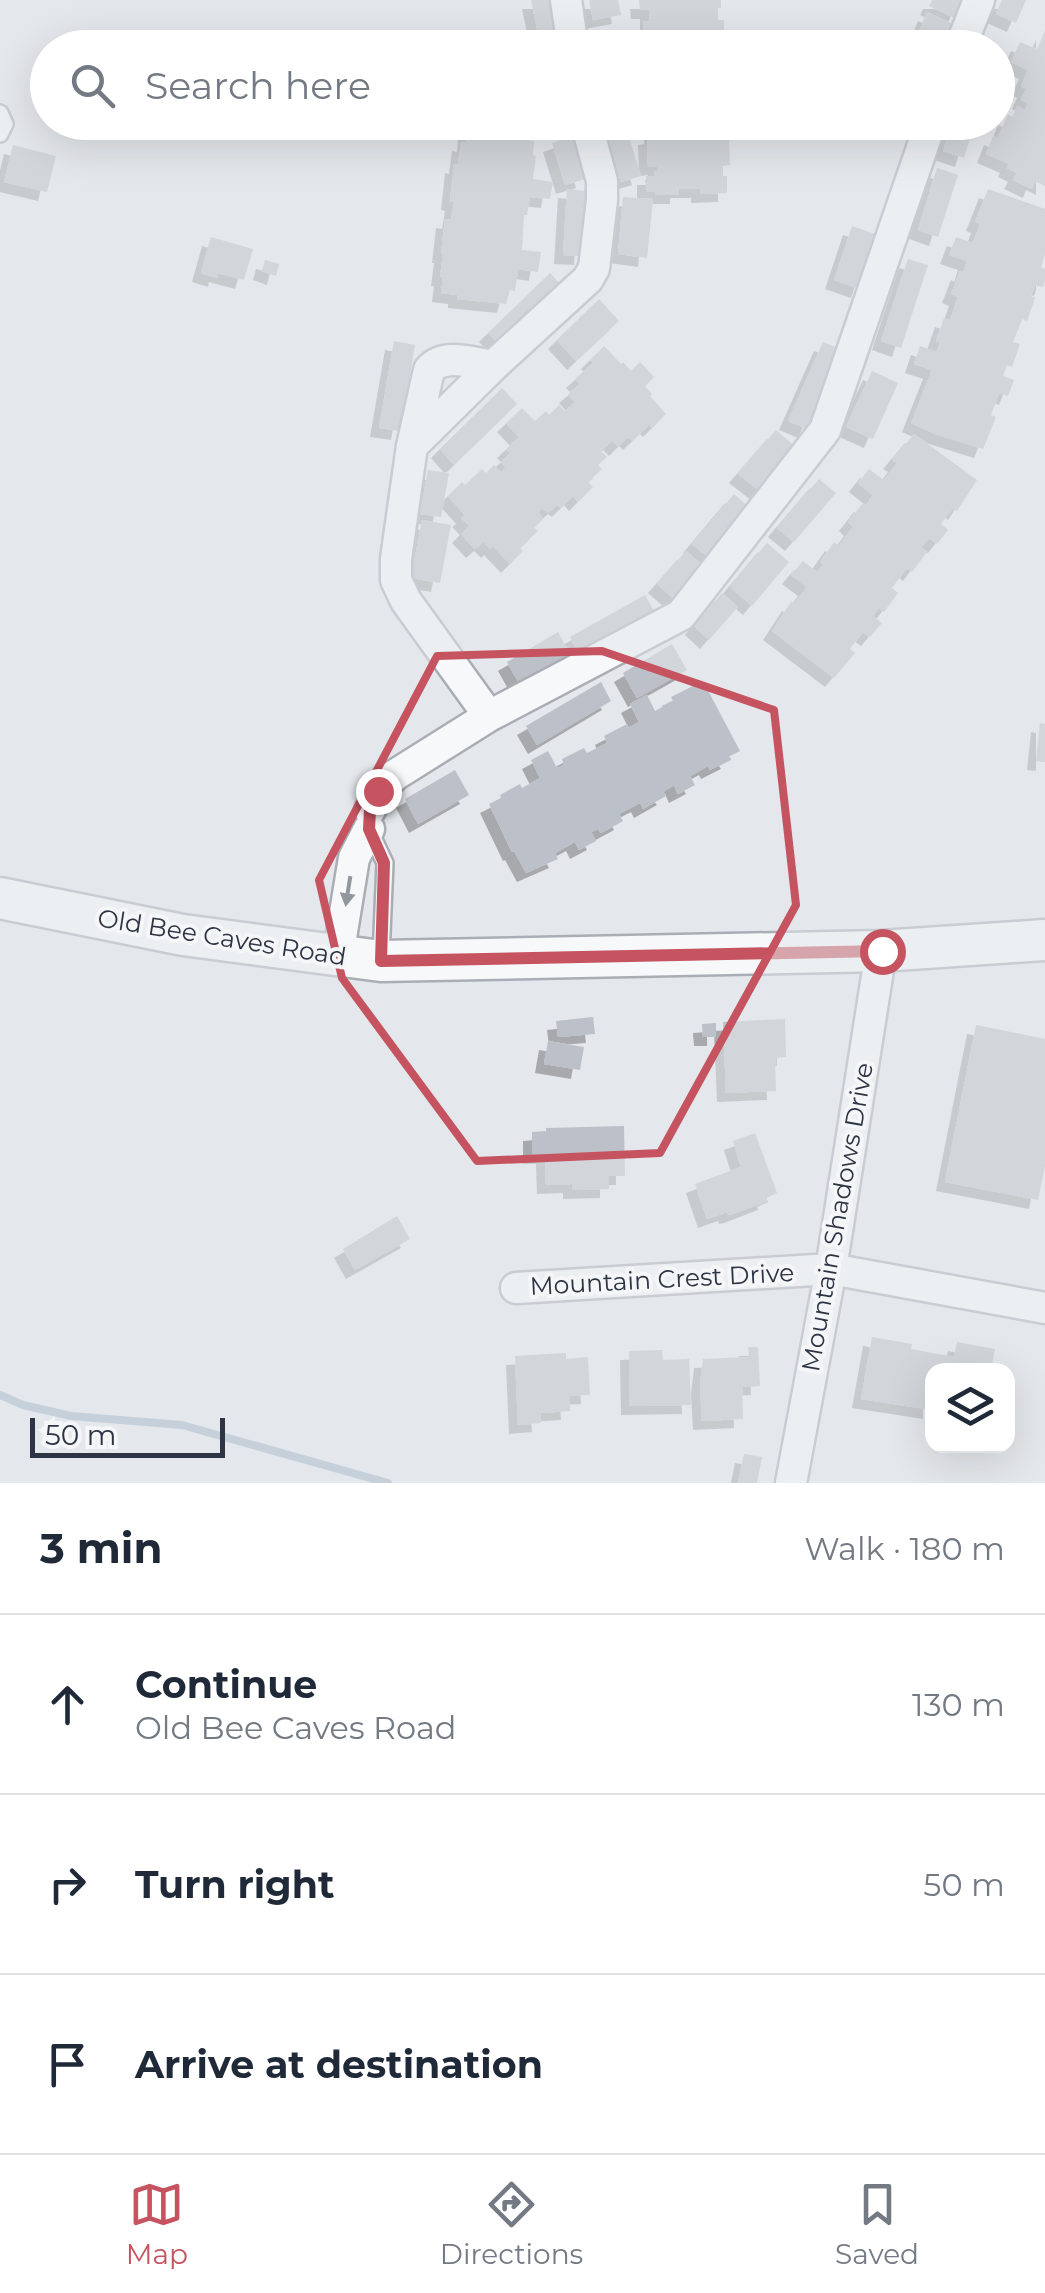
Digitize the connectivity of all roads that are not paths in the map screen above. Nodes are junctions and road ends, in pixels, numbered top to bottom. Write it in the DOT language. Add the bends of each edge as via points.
graph roads {
  1 [pos="566,0"];
  2 [pos="979,0"];
  3 [pos="570,30"];
  4 [pos="967,30"];
  5 [pos="0,113"];
  6 [pos="0,134"];
  7 [pos="591,140"];
  8 [pos="925,140"];
  9 [pos="493,366"];
  10 [pos="412,446"];
  11 [pos="489,716"];
  12 [pos="370,819"];
  13 [pos="0,898"];
  14 [pos="1045,940"];
  15 [pos="882,951"];
  16 [pos="338,956"];
  17 [pos="381,961"];
  18 [pos="831,1270"];
  19 [pos="516,1288"];
  20 [pos="1045,1308"];
  21 [pos="790,1483"];
  1 -- 3 [label="street"];
  2 -- 4 [label="street"];
  5 -- 6 [label="lane"];
  7 -- 9 [label="street" via="602,181 594,268"];
  8 -- 11 [label="street" via="825,430 681,615"];
  9 -- 10 [label="street"];
  9 -- 10 [label="street" via="435,363"];
  10 -- 11 [label="street" via="396,580"];
  11 -- 12 [label="street" via="395,775 378,791"];
  12 -- 16 [label="street, one-way" via="354,858"];
  12 -- 17 [label="lane" via="384,863"];
  13 -- 16 [label="street, Old Bee Caves Road" via="183,935"];
  14 -- 15 [label="street, Old Bee Caves Road"];
  15 -- 17 [label="street, Old Bee Caves Road"];
  15 -- 18 [label="street, Mountain Shadows Drive"];
  16 -- 17 [label="street, Old Bee Caves Road"];
  18 -- 19 [label="street, Mountain Crest Drive"];
  18 -- 20 [label="street, Mountain Crest Drive"];
  18 -- 21 [label="street, Mountain Shadows Drive"];
}
